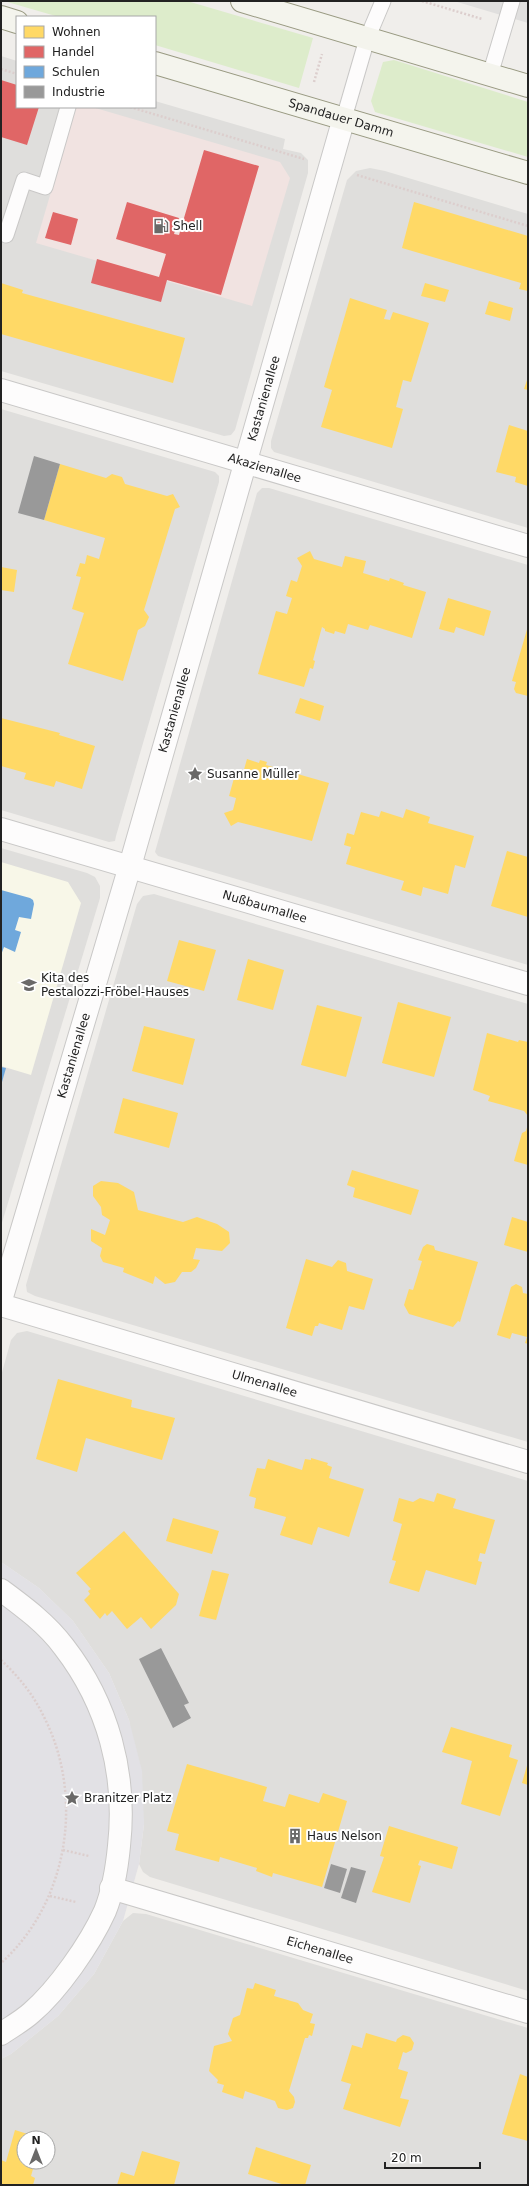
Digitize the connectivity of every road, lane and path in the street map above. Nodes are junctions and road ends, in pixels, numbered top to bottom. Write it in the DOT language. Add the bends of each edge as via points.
graph roads {
  1 [pos="242,1"];
  2 [pos="383,1"];
  3 [pos="422,1"];
  4 [pos="512,1"];
  5 [pos="1,17"];
  6 [pos="16,22"];
  7 [pos="504,26"];
  8 [pos="367,39"];
  9 [pos="323,51"];
  10 [pos="156,63"];
  11 [pos="1,69"];
  12 [pos="16,74"];
  13 [pos="490,75"];
  14 [pos="313,86"];
  15 [pos="528,86"];
  16 [pos="68,108"];
  17 [pos="133,108"];
  18 [pos="344,118"];
  19 [pos="308,160"];
  20 [pos="528,173"];
  21 [pos="352,174"];
  22 [pos="528,226"];
  23 [pos="6,235"];
  24 [pos="1,390"];
  25 [pos="245,462"];
  26 [pos="528,546"];
  27 [pos="1,829"];
  28 [pos="130,866"];
  29 [pos="528,984"];
  30 [pos="1,1300"];
  31 [pos="1,1305"];
  32 [pos="528,1462"];
  33 [pos="1,1590"];
  34 [pos="1,1660"];
  35 [pos="63,1850"];
  36 [pos="89,1856"];
  37 [pos="111,1888"];
  38 [pos="50,1896"];
  39 [pos="76,1902"];
  40 [pos="1,1963"];
  41 [pos="528,2012"];
  42 [pos="1,2034"];
  1 -- 8 [label="main road"];
  2 -- 8 [label="lane"];
  3 -- 7 [label="path"];
  4 -- 7 [label="lane"];
  5 -- 6 [label="main road"];
  7 -- 13 [label="lane"];
  8 -- 13 [label="main road"];
  8 -- 18 [label="lane"];
  9 -- 14 [label="path"];
  10 -- 18 [label="main road, Spandauer Damm"];
  11 -- 12 [label="path"];
  13 -- 15 [label="main road"];
  16 -- 23 [label="lane" via="45,187 24,180"];
  17 -- 19 [label="path"];
  18 -- 20 [label="main road, Spandauer Damm"];
  18 -- 25 [label="street, Kastanienallee"];
  21 -- 22 [label="path"];
  24 -- 25 [label="street, Akazienallee"];
  25 -- 26 [label="street, Akazienallee"];
  25 -- 28 [label="street, Kastanienallee"];
  27 -- 28 [label="street, Nußbaumallee"];
  28 -- 29 [label="street, Nußbaumallee"];
  28 -- 30 [label="street, Kastanienallee"];
  31 -- 32 [label="street, Ulmenallee"];
  33 -- 37 [label="street" via="32,1613 64,1646 89,1684 108,1727 119,1771 122,1817 117,1863"];
  34 -- 35 [label="path" via="20,1679 44,1715 59,1755 66,1796"];
  35 -- 36 [label="path"];
  35 -- 38 [label="path"];
  37 -- 41 [label="street, Eichenallee"];
  37 -- 42 [label="street" via="105,1910 70,1971 31,2013"];
  38 -- 39 [label="path"];
  38 -- 40 [label="path" via="37,1919 12,1953"];
}
